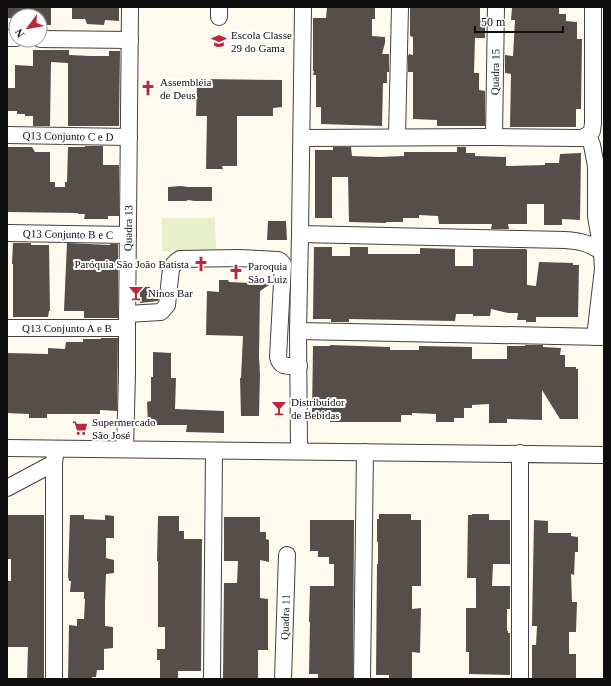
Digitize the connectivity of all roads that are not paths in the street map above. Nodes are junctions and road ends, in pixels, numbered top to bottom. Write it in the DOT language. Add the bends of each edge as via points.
graph roads {
  1 [pos="130,7"];
  2 [pos="303,7"];
  3 [pos="400,7"];
  4 [pos="496,7"];
  5 [pos="593,7"];
  6 [pos="48,39"];
  7 [pos="130,40"];
  8 [pos="588,135"];
  9 [pos="7,136"];
  10 [pos="494,137"];
  11 [pos="129,138"];
  12 [pos="302,138"];
  13 [pos="397,138"];
  14 [pos="600,169"];
  15 [pos="7,234"];
  16 [pos="300,234"];
  17 [pos="128,235"];
  18 [pos="603,252"];
  19 [pos="603,270"];
  20 [pos="127,321"];
  21 [pos="7,328"];
  22 [pos="298,330"];
  23 [pos="600,337"];
  24 [pos="299,366"];
  25 [pos="7,448"];
  26 [pos="125,449"];
  27 [pos="214,451"];
  28 [pos="298,451"];
  29 [pos="365,452"];
  30 [pos="520,453"];
  31 [pos="604,455"];
  32 [pos="55,456"];
  33 [pos="7,488"];
  34 [pos="287,555"];
  35 [pos="54,679"];
  36 [pos="212,679"];
  37 [pos="282,679"];
  38 [pos="362,679"];
  39 [pos="520,679"];
  1 -- 7 [label="street, Quadra 13"];
  2 -- 12 [label="street"];
  3 -- 13 [label="street"];
  4 -- 10 [label="street, Quadra 15"];
  5 -- 8 [label="street" via="593,123"];
  6 -- 7 [label="street"];
  7 -- 11 [label="street, Quadra 13"];
  8 -- 10 [label="street" via="568,139"];
  8 -- 14 [label="street"];
  9 -- 11 [label="street, Q13 Conjunto C e D"];
  10 -- 13 [label="street"];
  11 -- 17 [label="street, Quadra 13"];
  12 -- 13 [label="street"];
  12 -- 16 [label="street"];
  14 -- 18 [label="street" via="596,216"];
  15 -- 17 [label="street, Q13 Conjunto B e C"];
  16 -- 18 [label="street" via="565,240 587,243"];
  16 -- 22 [label="street"];
  17 -- 20 [label="street, Quadra 13"];
  18 -- 19 [label="street"];
  19 -- 23 [label="street"];
  20 -- 21 [label="street, Q13 Conjunto A e B"];
  20 -- 24 [label="street, Q13 Conjunto A e B" via="164,310 167,305 171,270 173,264 180,259 278,260 283,264 278,357 284,366"];
  20 -- 26 [label="street, Quadra 13"];
  22 -- 23 [label="street"];
  22 -- 24 [label="street"];
  24 -- 28 [label="street"];
  25 -- 32 [label="street"];
  26 -- 27 [label="street"];
  26 -- 32 [label="street"];
  27 -- 28 [label="street"];
  27 -- 36 [label="street"];
  28 -- 29 [label="street"];
  29 -- 30 [label="street"];
  29 -- 38 [label="street"];
  30 -- 31 [label="street"];
  30 -- 39 [label="street"];
  32 -- 33 [label="street"];
  32 -- 35 [label="street"];
  34 -- 37 [label="street, Quadra 11"];
}
